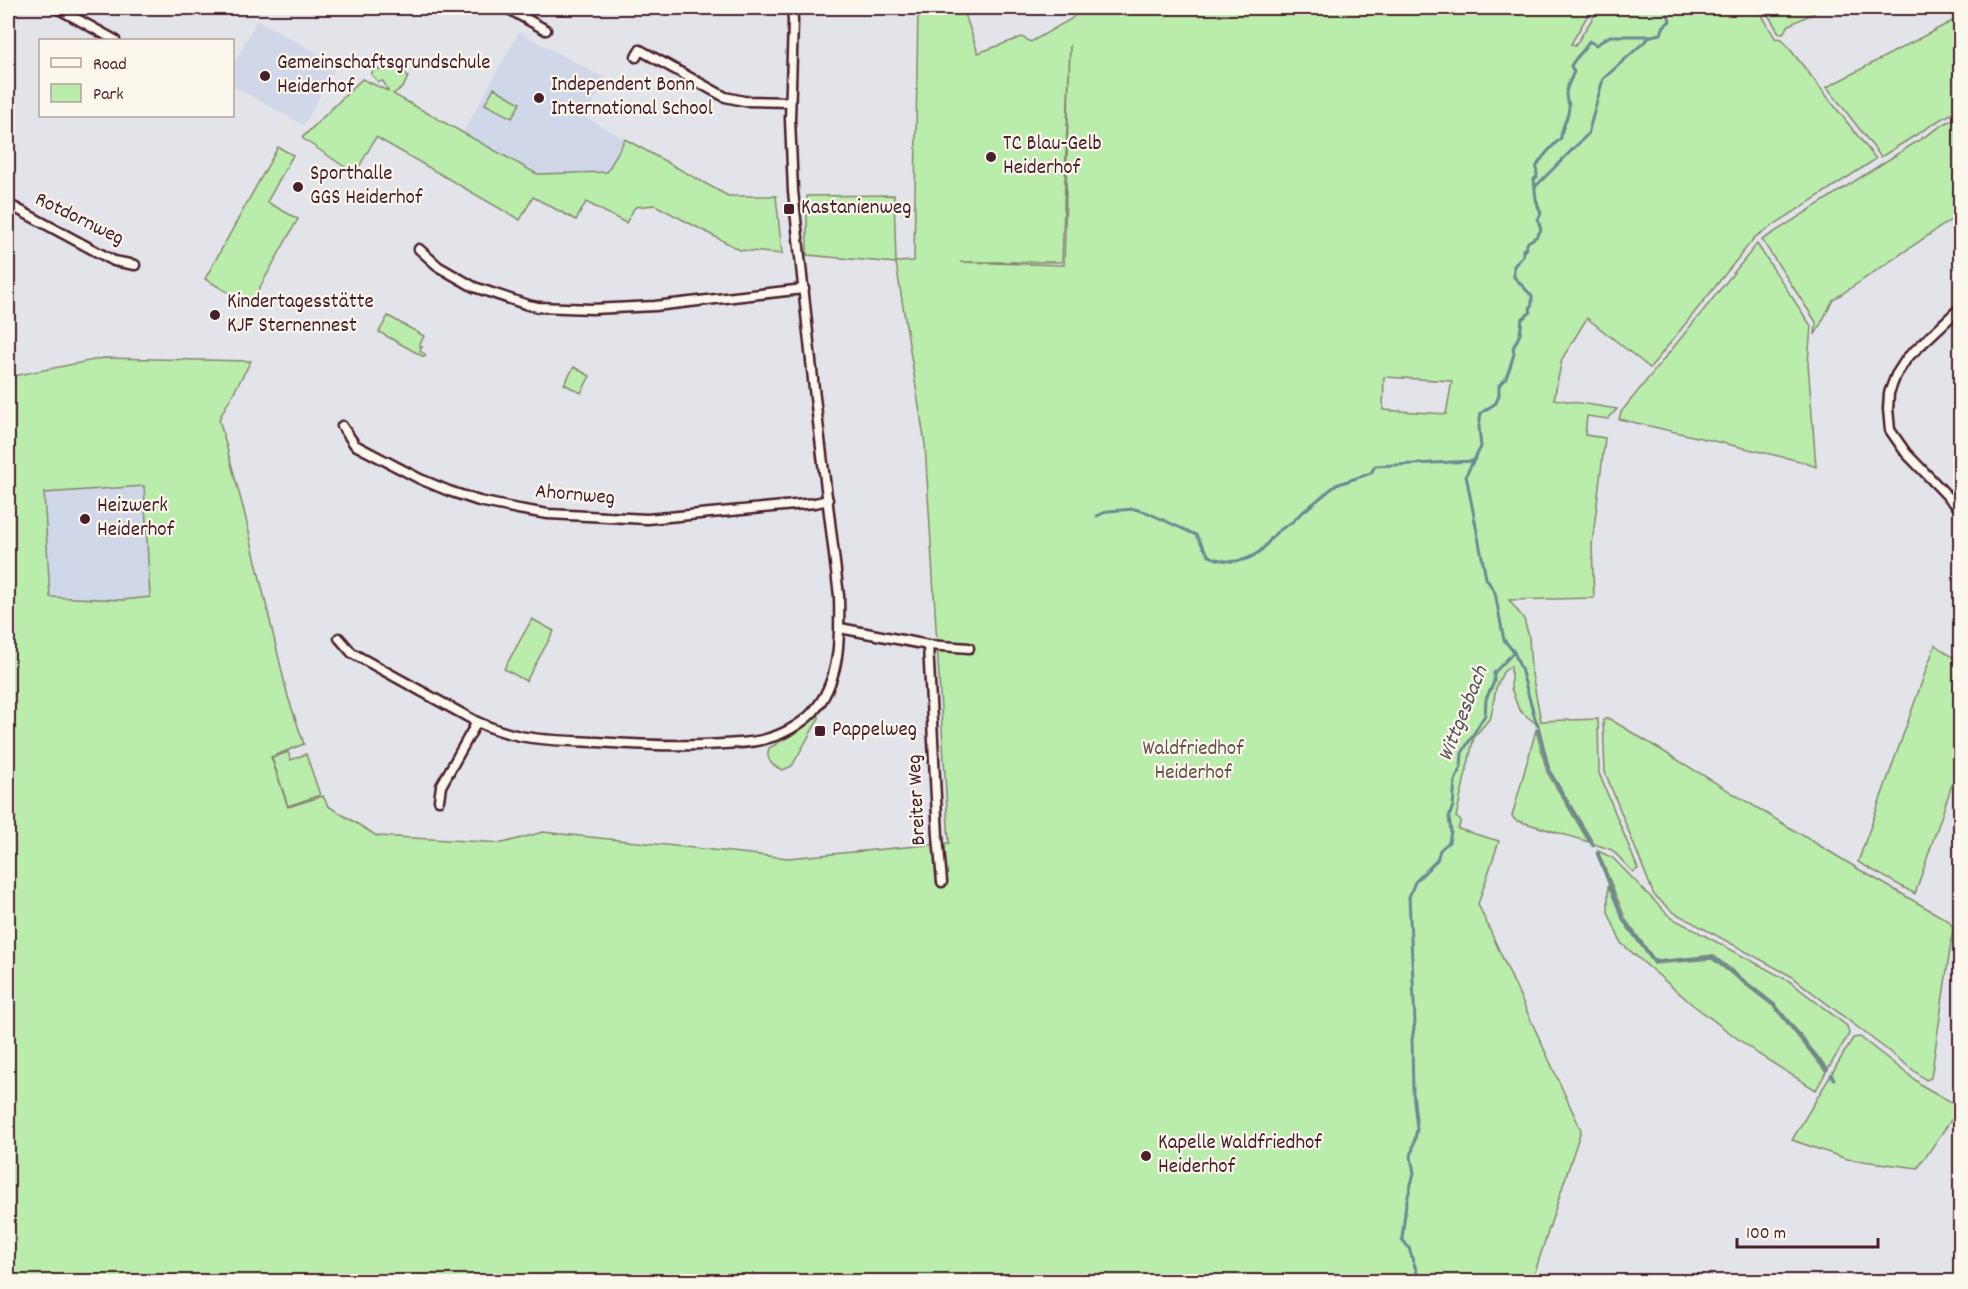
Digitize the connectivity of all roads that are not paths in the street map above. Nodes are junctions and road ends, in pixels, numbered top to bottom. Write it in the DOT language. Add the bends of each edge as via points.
graph roads {
  1 [pos="57,8"];
  2 [pos="507,8"];
  3 [pos="792,8"];
  4 [pos="546,30"];
  5 [pos="114,39"];
  6 [pos="636,57"];
  7 [pos="790,102"];
  8 [pos="8,204"];
  9 [pos="419,249"];
  10 [pos="135,265"];
  11 [pos="804,290"];
  12 [pos="1960,308"];
  13 [pos="342,426"];
  14 [pos="828,500"];
  15 [pos="1960,509"];
  16 [pos="840,628"];
  17 [pos="339,638"];
  18 [pos="928,645"];
  19 [pos="969,648"];
  20 [pos="477,722"];
  21 [pos="439,800"];
  22 [pos="942,882"];
  1 -- 5 [label="street"];
  2 -- 4 [label="street"];
  3 -- 7 [label="street"];
  6 -- 7 [label="street" via="640,50 725,97"];
  7 -- 11 [label="street"];
  8 -- 10 [label="street, Rotdornweg" via="114,261"];
  9 -- 11 [label="street" via="439,267 474,287 528,305 592,309 655,306"];
  11 -- 14 [label="street"];
  12 -- 15 [label="street" via="1907,358 1889,393 1888,409 1890,430 1906,453"];
  13 -- 14 [label="street, Ahornweg" via="355,445 420,479 479,501 548,514 647,519"];
  14 -- 16 [label="street"];
  16 -- 18 [label="street"];
  16 -- 20 [label="street" via="826,693 812,713 771,738 705,746 642,745 519,736"];
  17 -- 20 [label="street" via="352,653"];
  18 -- 19 [label="street"];
  18 -- 22 [label="street, Breiter Weg"];
  20 -- 21 [label="street" via="441,786"];
}
